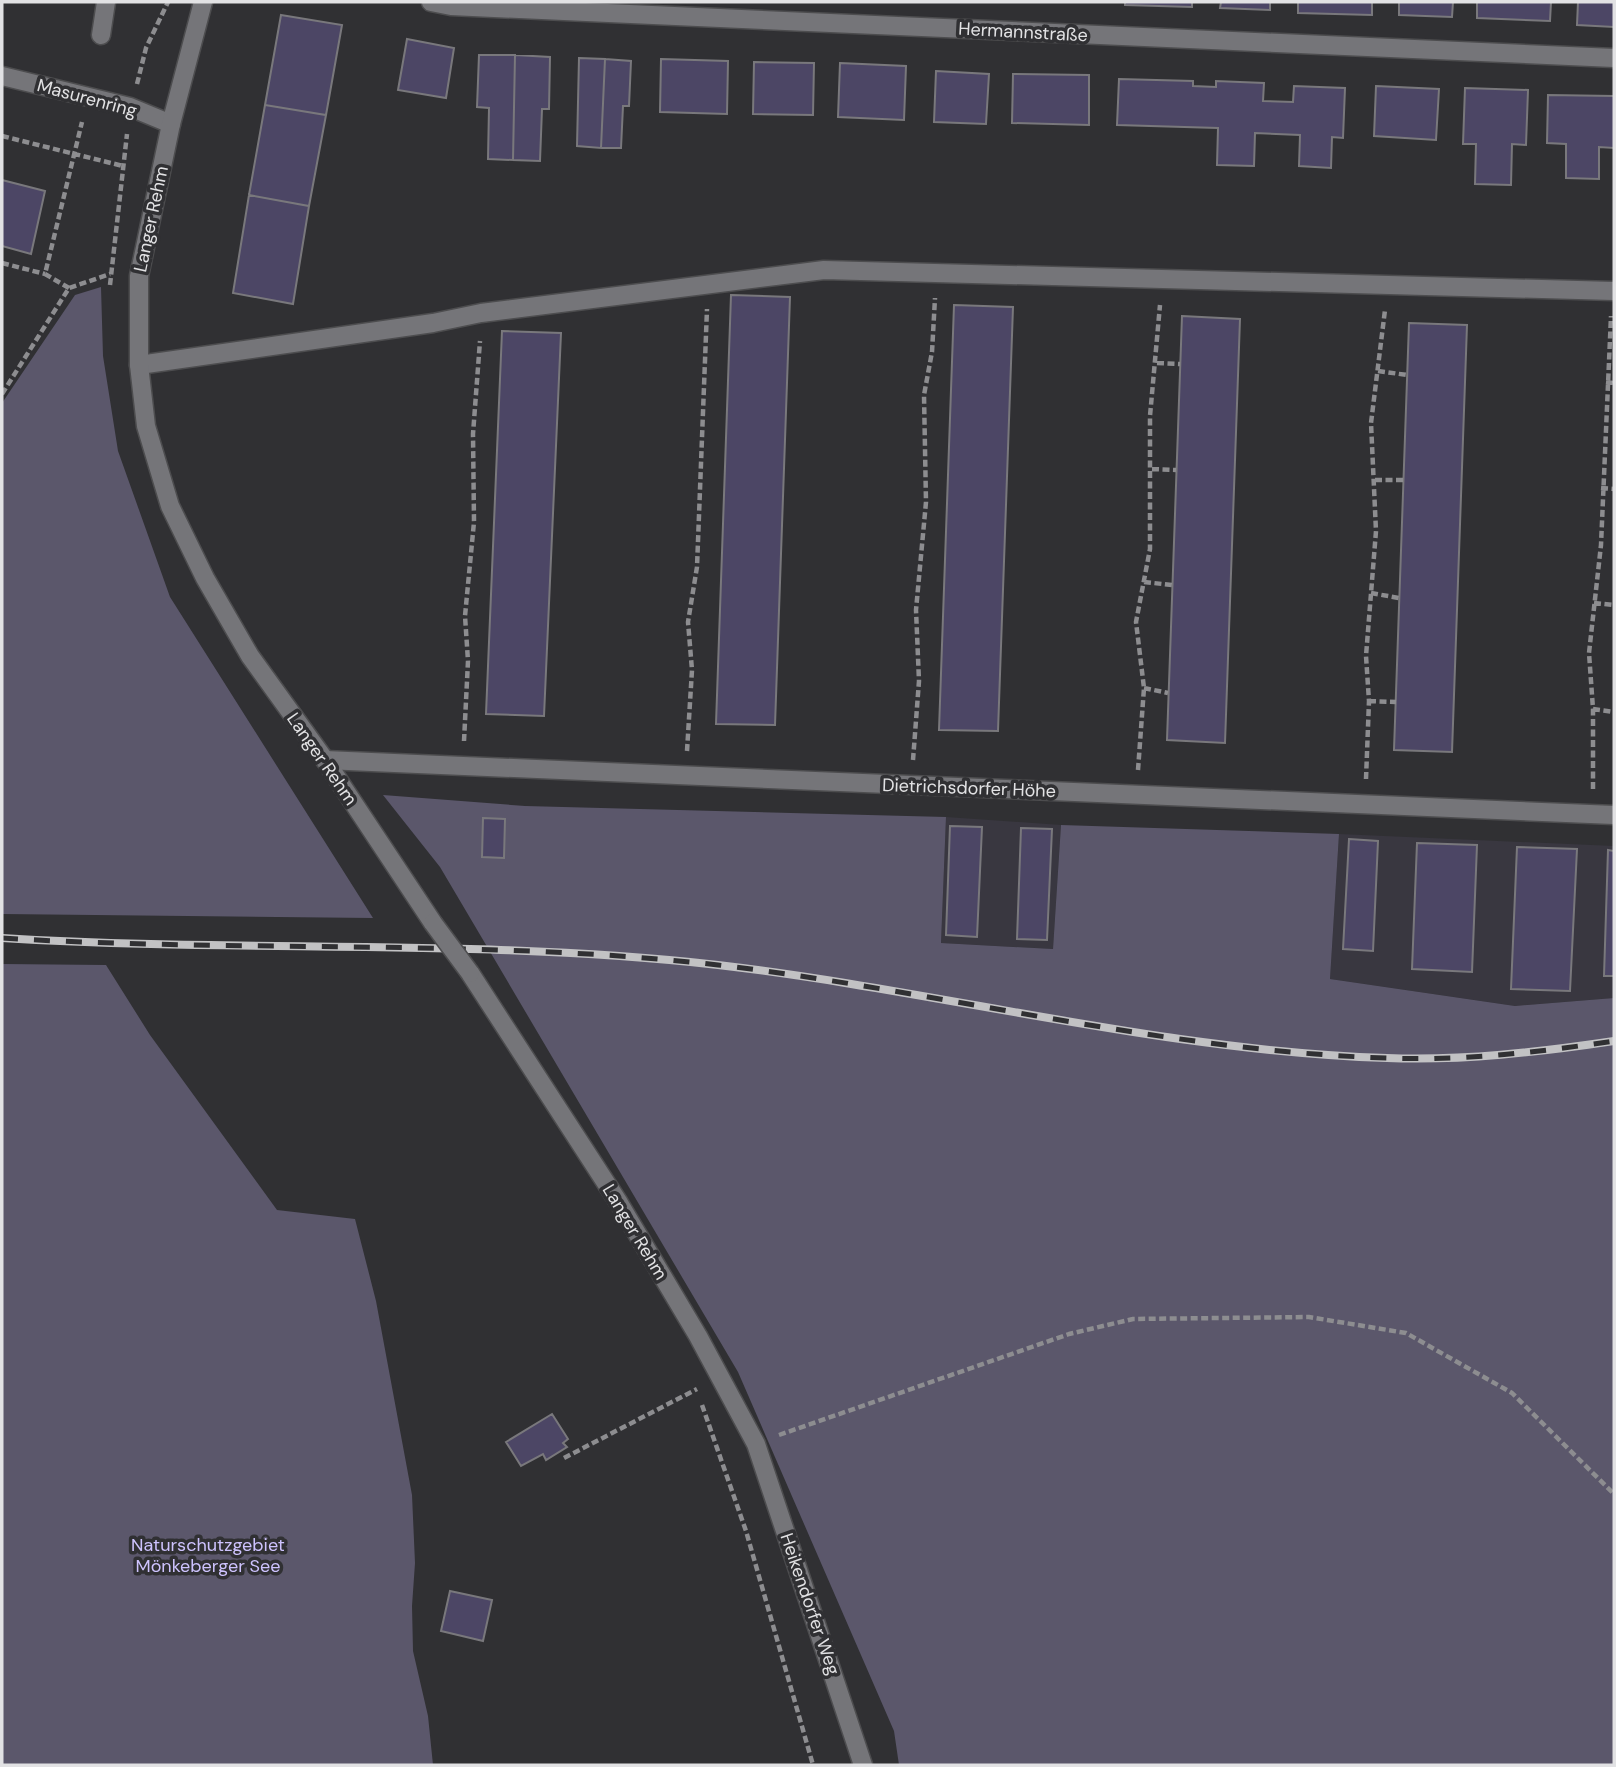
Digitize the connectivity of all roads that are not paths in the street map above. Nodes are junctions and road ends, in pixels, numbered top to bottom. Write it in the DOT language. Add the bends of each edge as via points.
graph roads {
  1 [pos="106,2"];
  2 [pos="203,2"];
  3 [pos="432,2"];
  4 [pos="101,35"];
  5 [pos="1614,58"];
  6 [pos="2,76"];
  7 [pos="171,124"];
  8 [pos="1613,291"];
  9 [pos="139,365"];
  10 [pos="324,760"];
  11 [pos="1614,815"];
  12 [pos="756,1444"];
  13 [pos="863,1765"];
  1 -- 4 [label="street"];
  2 -- 7 [label="street, Langer Rehm"];
  3 -- 5 [label="street, Hermannstraße"];
  6 -- 7 [label="street, Masurenring" via="131,107"];
  7 -- 9 [label="street, Langer Rehm" via="139,276"];
  8 -- 9 [label="street" via="824,270 481,313"];
  9 -- 10 [label="street, Langer Rehm" via="146,426 170,506 250,656"];
  10 -- 11 [label="street, Dietrichsdorfer Höhe"];
  10 -- 12 [label="street, Langer Rehm, bridge" via="470,973 618,1203"];
  12 -- 13 [label="street, Heikendorfer Weg"];
}
